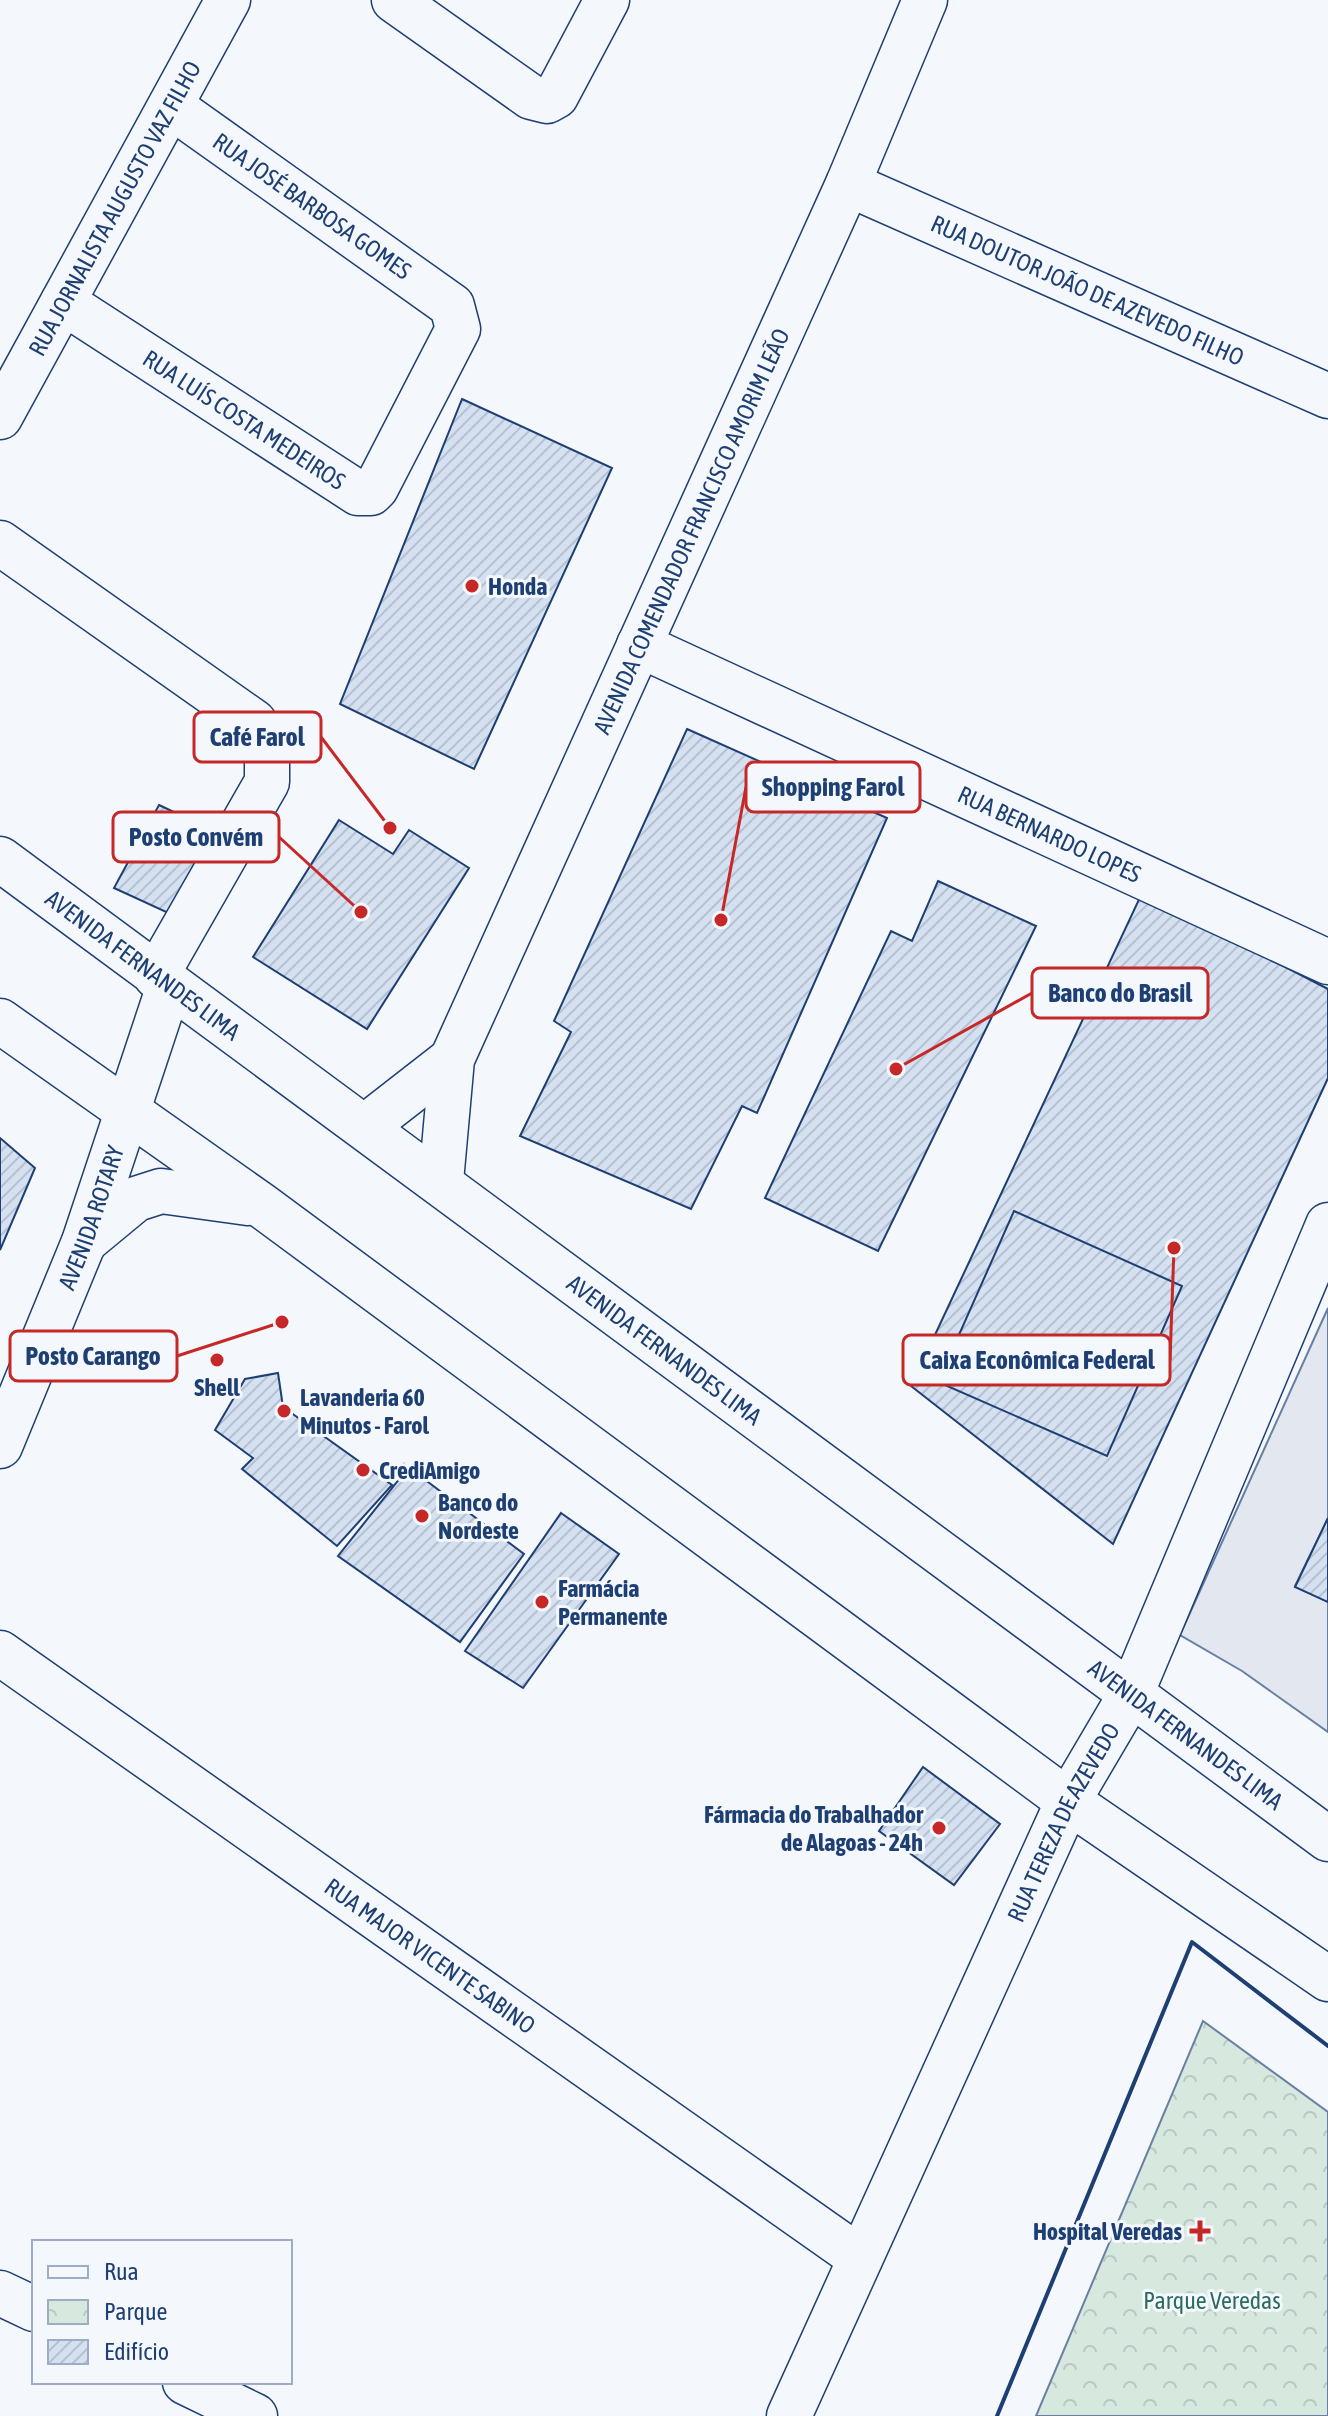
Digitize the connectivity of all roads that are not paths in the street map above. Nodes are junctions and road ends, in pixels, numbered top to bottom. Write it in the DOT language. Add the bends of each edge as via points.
graph roads {
  1 [pos="228,0"];
  2 [pos="394,0"];
  3 [pos="607,0"];
  4 [pos="925,0"];
  5 [pos="172,107"];
  6 [pos="848,184"];
  7 [pos="63,302"];
  8 [pos="452,306"];
  9 [pos="1328,396"];
  10 [pos="0,417"];
  11 [pos="0,543"];
  12 [pos="639,645"];
  13 [pos="0,859"];
  14 [pos="1328,962"];
  15 [pos="163,981"];
  16 [pos="0,1021"];
  17 [pos="452,1059"];
  18 [pos="129,1112"];
  19 [pos="366,1126"];
  20 [pos="441,1181"];
  21 [pos="261,1205"];
  22 [pos="1328,1225"];
  23 [pos="84,1242"];
  24 [pos="0,1446"];
  25 [pos="0,1653"];
  26 [pos="1131,1694"];
  27 [pos="1068,1801"];
  28 [pos="1328,1839"];
  29 [pos="1328,1979"];
  30 [pos="860,2258"];
  31 [pos="0,2293"];
  32 [pos="32,2308"];
  33 [pos="189,2384"];
  34 [pos="255,2416"];
  35 [pos="789,2416"];
  1 -- 5 [label="main road, RUA JORNALISTA AUGUSTO VAZ FILHO"];
  2 -- 3 [label="main road" via="531,97 547,101 556,96"];
  4 -- 6 [label="main road, AVENIDA COMENDADOR FRANCISCO AMORIM LEÃO"];
  5 -- 7 [label="main road, RUA JORNALISTA AUGUSTO VAZ FILHO"];
  5 -- 8 [label="main road, RUA JOSÉ BARBOSA GOMES"];
  6 -- 9 [label="main road, RUA DOUTOR JOÃO DE AZEVEDO FILHO"];
  6 -- 12 [label="main road, AVENIDA COMENDADOR FRANCISCO AMORIM LEÃO"];
  7 -- 8 [label="main road, RUA LUÍS COSTA MEDEIROS" via="364,495 376,488 458,329"];
  7 -- 10 [label="main road, RUA JORNALISTA AUGUSTO VAZ FILHO"];
  11 -- 15 [label="main road, AVENIDA ROTARY" via="254,722 267,741 267,782"];
  12 -- 14 [label="main road, RUA BERNARDO LOPES"];
  12 -- 17 [label="main road, AVENIDA COMENDADOR FRANCISCO AMORIM LEÃO"];
  13 -- 15 [label="main road, AVENIDA FERNANDES LIMA"];
  15 -- 18 [label="main road, AVENIDA ROTARY"];
  15 -- 19 [label="main road, AVENIDA FERNANDES LIMA"];
  16 -- 18 [label="main road"];
  17 -- 19 [label="main road, AVENIDA COMENDADOR FRANCISCO AMORIM LEÃO"];
  17 -- 20 [label="main road, AVENIDA COMENDADOR FRANCISCO AMORIM LEÃO"];
  18 -- 21 [label="main road"];
  18 -- 23 [label="main road, AVENIDA ROTARY"];
  19 -- 20 [label="main road, AVENIDA FERNANDES LIMA"];
  20 -- 26 [label="main road, AVENIDA FERNANDES LIMA"];
  21 -- 23 [label="main road" via="161,1191 136,1199"];
  21 -- 27 [label="main road"];
  22 -- 26 [label="main road, RUA TEREZA DE AZEVEDO"];
  23 -- 24 [label="main road, AVENIDA ROTARY"];
  25 -- 30 [label="main road, RUA MAJOR VICENTE SABINO"];
  26 -- 27 [label="main road, RUA TEREZA DE AZEVEDO"];
  26 -- 28 [label="main road, AVENIDA FERNANDES LIMA"];
  27 -- 29 [label="main road"];
  27 -- 30 [label="main road, RUA TEREZA DE AZEVEDO"];
  30 -- 35 [label="main road, RUA TEREZA DE AZEVEDO"];
  31 -- 32 [label="main road"];
  33 -- 34 [label="main road"];
}
